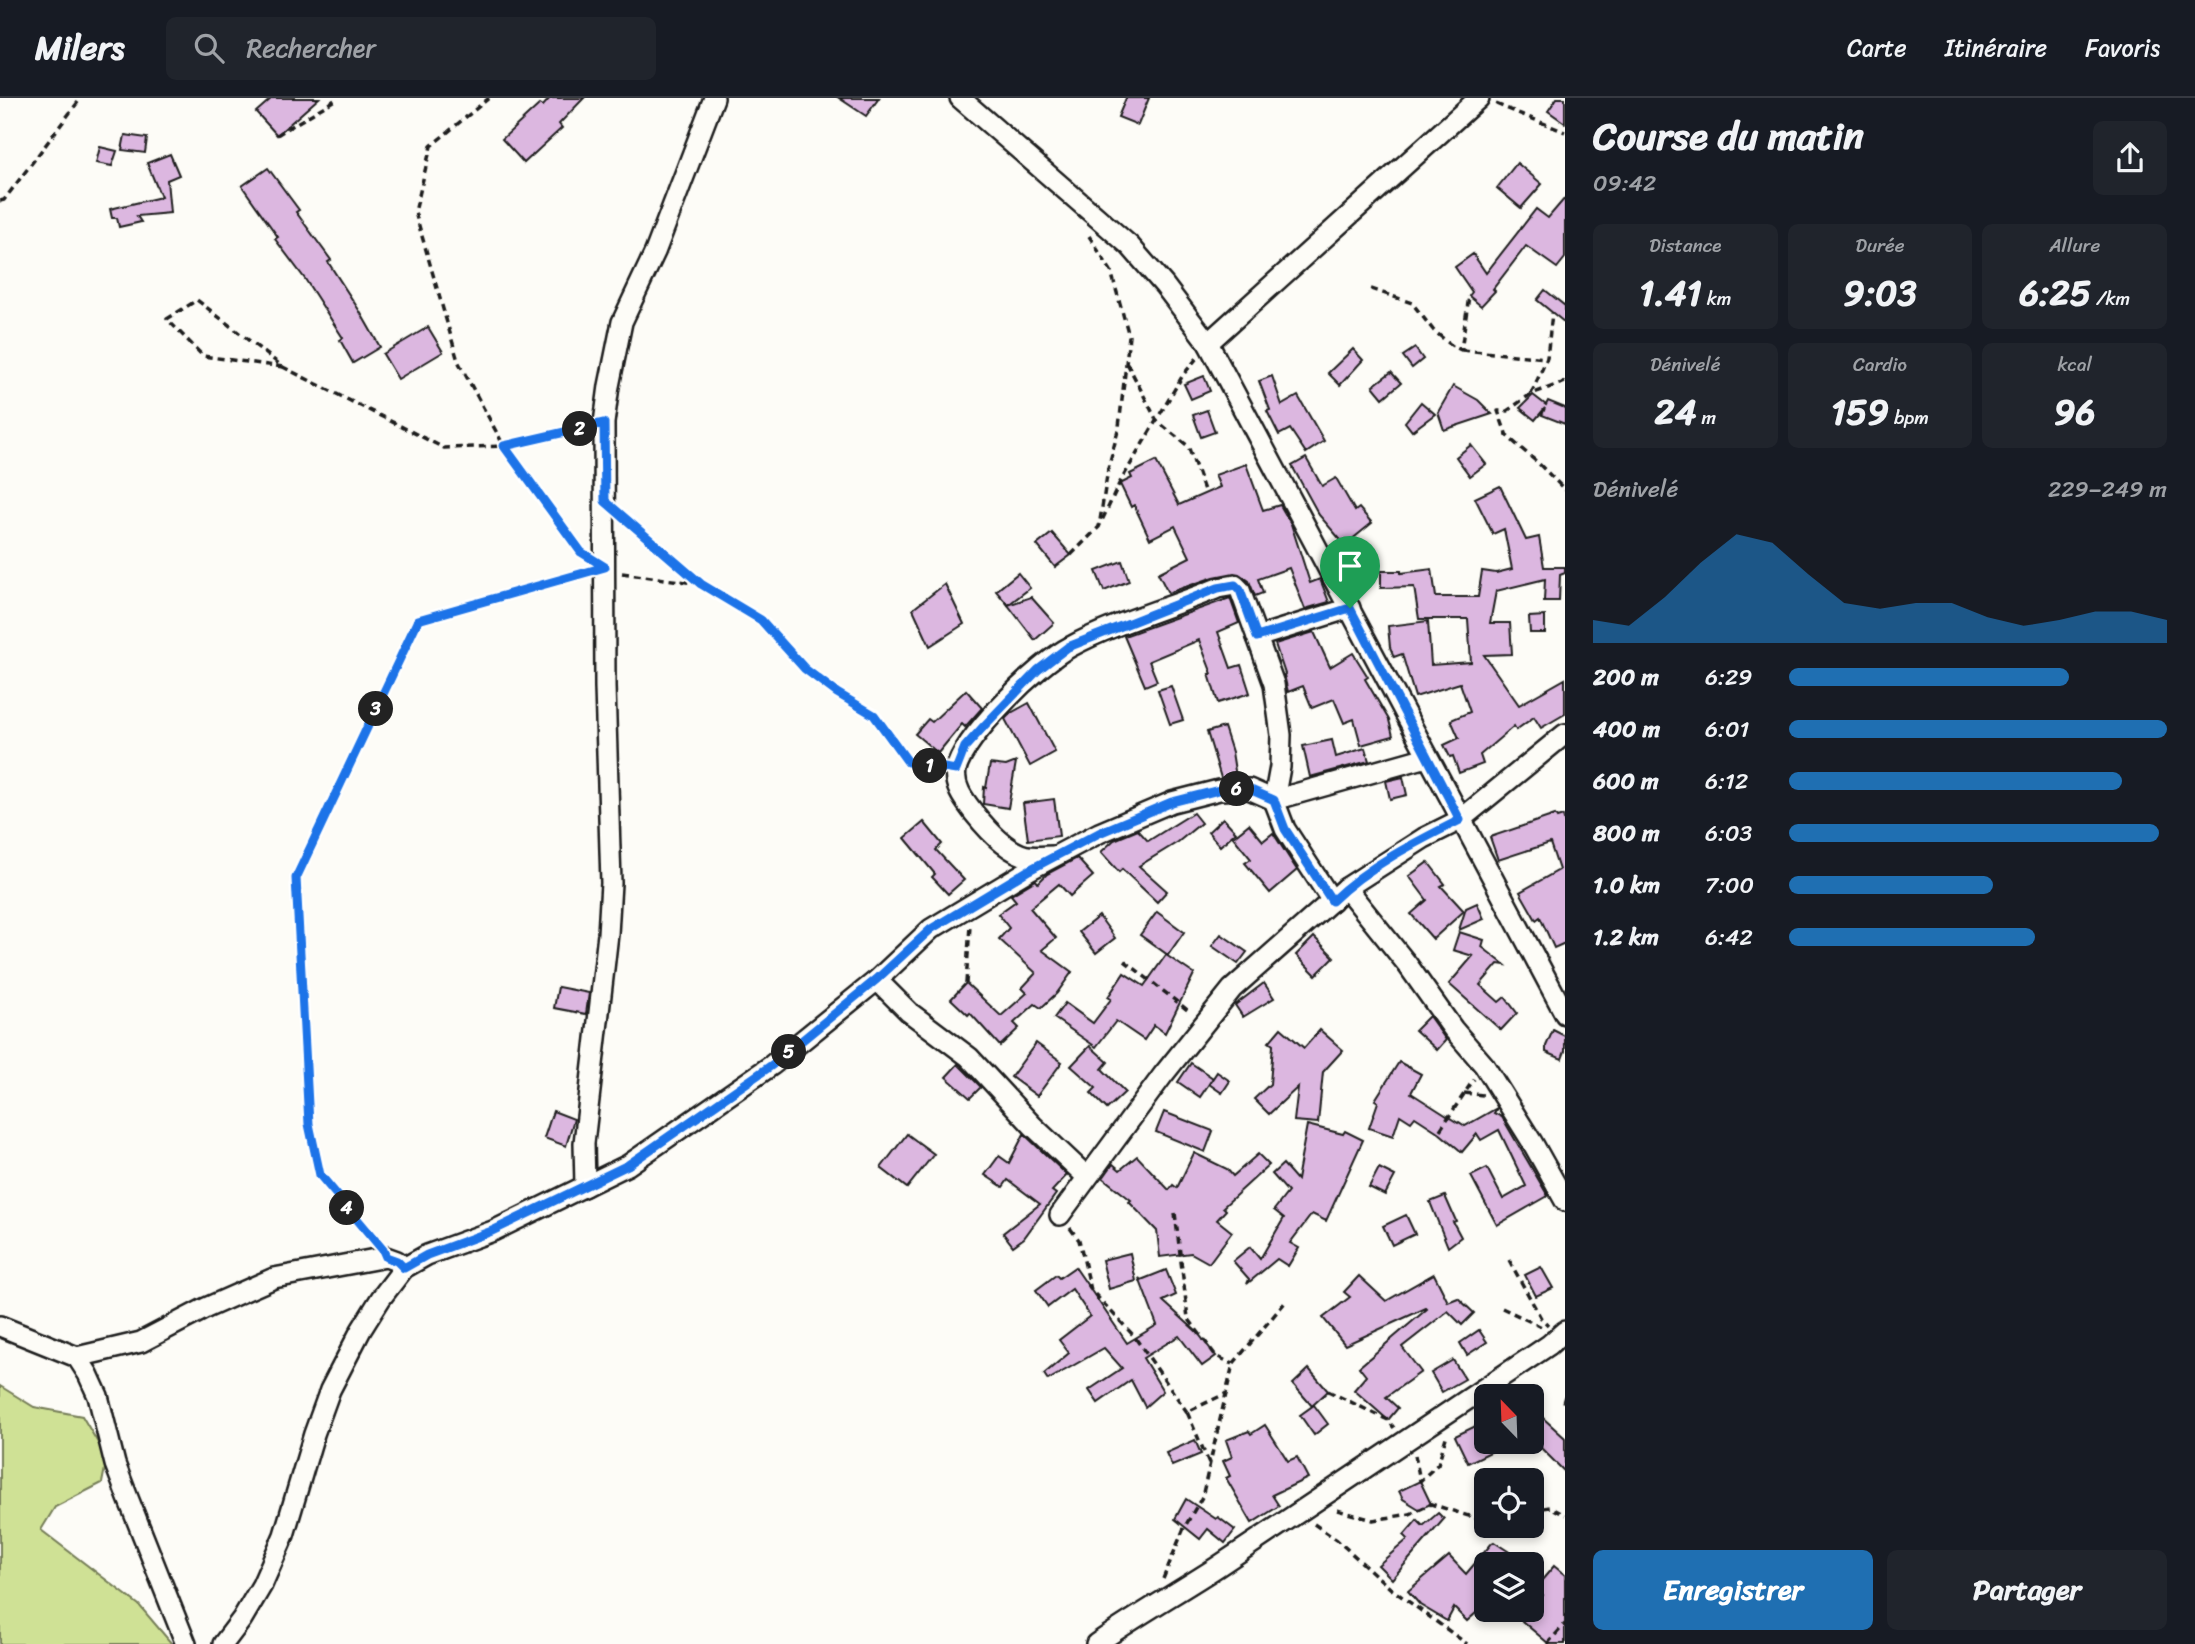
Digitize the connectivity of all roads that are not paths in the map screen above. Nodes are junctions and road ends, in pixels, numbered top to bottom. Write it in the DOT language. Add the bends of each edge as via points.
graph roads {
  1 [pos="714,98"];
  2 [pos="960,98"];
  3 [pos="1485,100"];
  4 [pos="1208,343"];
  5 [pos="1350,608"];
  6 [pos="1257,637"];
  7 [pos="1565,734"];
  8 [pos="1427,757"];
  9 [pos="1274,800"];
  10 [pos="1460,820"];
  11 [pos="1056,856"];
  12 [pos="1339,894"];
  13 [pos="877,979"];
  14 [pos="1565,1014"];
  15 [pos="1087,1177"];
  16 [pos="585,1186"];
  17 [pos="1565,1202"];
  18 [pos="1060,1215"];
  19 [pos="404,1268"];
  20 [pos="0,1326"];
  21 [pos="1562,1333"];
  22 [pos="77,1357"];
  23 [pos="186,1644"];
  24 [pos="223,1644"];
  25 [pos="1096,1644"];
  1 -- 16 [label="street" via="655,252 622,322 604,423 611,883 584,1143"];
  2 -- 4 [label="street" via="1130,246"];
  3 -- 4 [label="street"];
  4 -- 5 [label="street"];
  5 -- 6 [label="street"];
  5 -- 8 [label="street"];
  6 -- 9 [label="street" via="1275,684 1281,735"];
  6 -- 11 [label="street" via="1240,590 1229,585 1068,647 1038,670 984,726 965,747 956,770 961,794 1007,847 1026,856"];
  7 -- 10 [label="street"];
  8 -- 9 [label="street"];
  8 -- 10 [label="street"];
  9 -- 11 [label="street" via="1249,789 1219,790 1172,802"];
  9 -- 12 [label="street" via="1285,829"];
  10 -- 12 [label="street"];
  10 -- 14 [label="street"];
  11 -- 13 [label="street" via="931,929"];
  12 -- 15 [label="street" via="1233,989"];
  12 -- 17 [label="street" via="1407,964 1483,1065"];
  13 -- 15 [label="street" via="909,1012 969,1057"];
  13 -- 16 [label="street" via="772,1065 691,1123 628,1165"];
  15 -- 18 [label="street"];
  16 -- 19 [label="street"];
  19 -- 22 [label="street" via="386,1257 274,1278 141,1342"];
  19 -- 24 [label="street" via="361,1330 330,1390 284,1535 262,1585"];
  20 -- 22 [label="street"];
  21 -- 25 [label="street"];
  22 -- 23 [label="street" via="98,1396 116,1464"];
}
